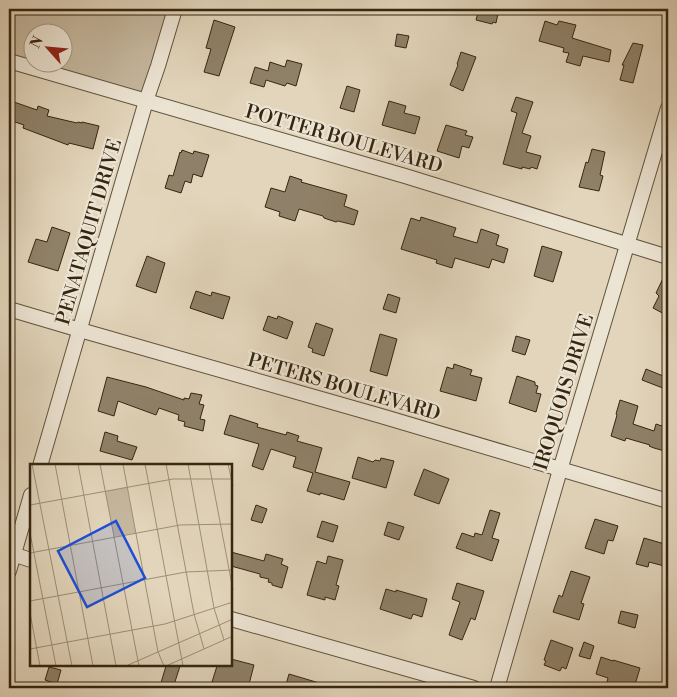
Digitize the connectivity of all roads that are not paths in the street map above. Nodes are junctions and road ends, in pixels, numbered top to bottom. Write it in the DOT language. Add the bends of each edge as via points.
graph roads {
  1 [pos="175,9"];
  2 [pos="9,60"];
  3 [pos="146,101"];
  4 [pos="668,108"];
  5 [pos="628,245"];
  6 [pos="668,256"];
  7 [pos="9,309"];
  8 [pos="80,330"];
  9 [pos="41,464"];
  10 [pos="560,470"];
  11 [pos="30,498"];
  12 [pos="668,501"];
  13 [pos="11,554"];
  14 [pos="30,560"];
  15 [pos="9,571"];
  16 [pos="232,619"];
  17 [pos="474,688"];
  18 [pos="497,688"];
  1 -- 3 [label="street, PENATAQUIT DRIVE"];
  2 -- 3 [label="street, POTTER BOULEVARD"];
  3 -- 5 [label="street, POTTER BOULEVARD"];
  3 -- 8 [label="street, PENATAQUIT DRIVE"];
  4 -- 5 [label="street, IROQUOIS DRIVE"];
  5 -- 6 [label="street, POTTER BOULEVARD"];
  5 -- 10 [label="street, IROQUOIS DRIVE"];
  7 -- 8 [label="street, PETERS BOULEVARD"];
  8 -- 9 [label="street, PENATAQUIT DRIVE"];
  8 -- 10 [label="street, PETERS BOULEVARD"];
  10 -- 12 [label="street, PETERS BOULEVARD"];
  10 -- 18 [label="street, IROQUOIS DRIVE"];
  11 -- 13 [label="street"];
  13 -- 14 [label="street"];
  13 -- 15 [label="street"];
  16 -- 17 [label="street"];
}
